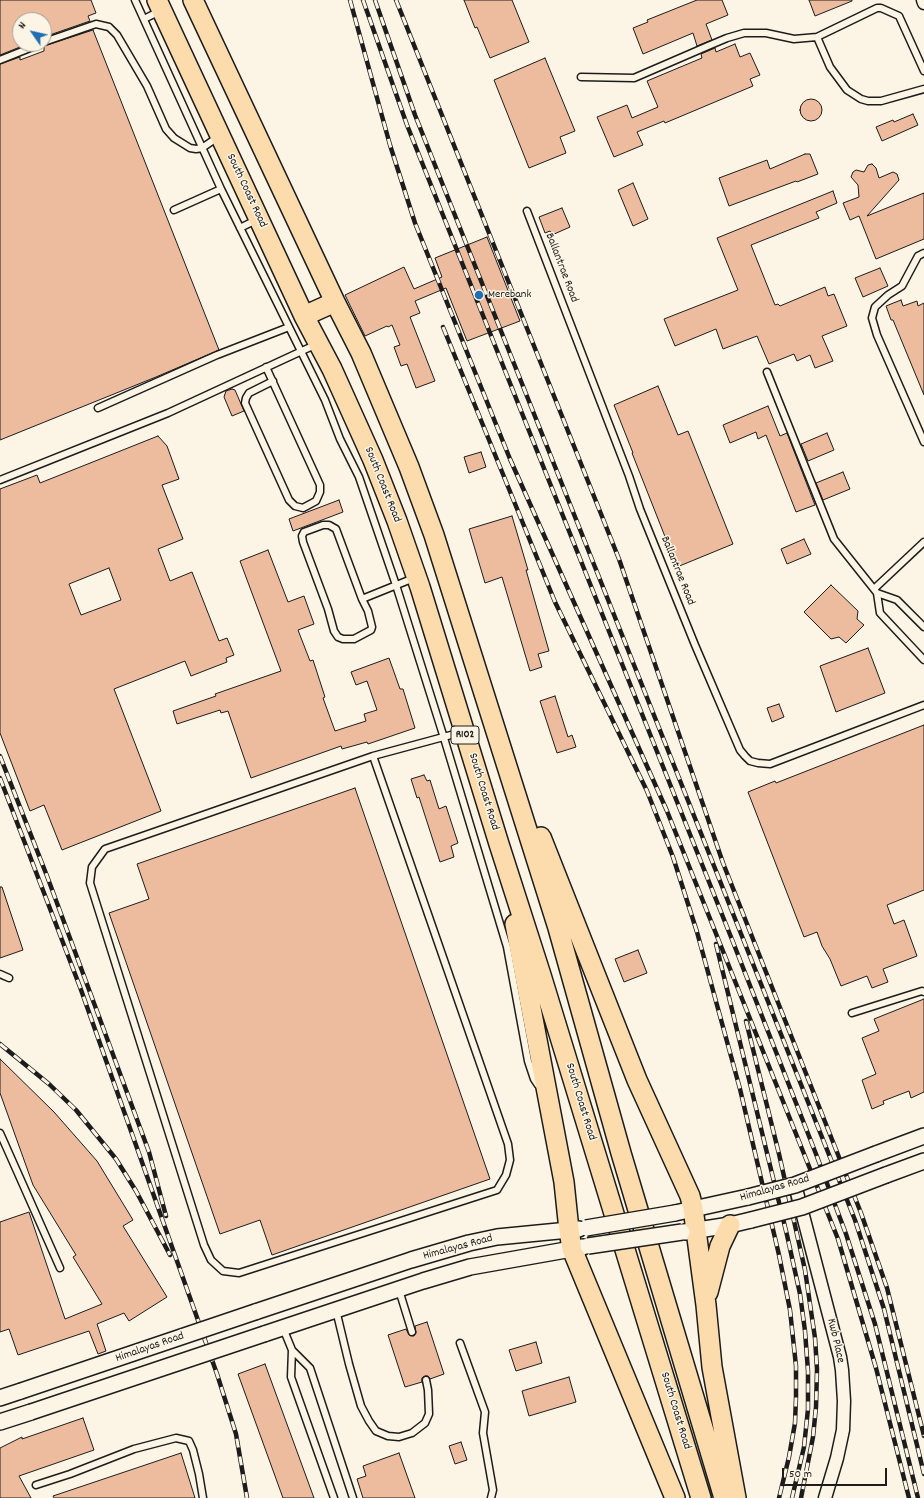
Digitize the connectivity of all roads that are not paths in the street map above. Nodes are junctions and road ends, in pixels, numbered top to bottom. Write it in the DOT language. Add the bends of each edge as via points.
graph roads {
  1 [pos="135,0"];
  2 [pos="193,0"];
  3 [pos="159,5"];
  4 [pos="144,19"];
  5 [pos="816,37"];
  6 [pos="52,39"];
  7 [pos="20,52"];
  8 [pos="0,60"];
  9 [pos="924,71"];
  10 [pos="581,76"];
  11 [pos="924,89"];
  12 [pos="220,136"];
  13 [pos="202,148"];
  14 [pos="221,189"];
  15 [pos="174,210"];
  16 [pos="527,211"];
  17 [pos="259,218"];
  18 [pos="240,228"];
  19 [pos="924,253"];
  20 [pos="335,302"];
  21 [pos="296,322"];
  22 [pos="318,343"];
  23 [pos="301,351"];
  24 [pos="266,367"];
  25 [pos="767,372"];
  26 [pos="273,381"];
  27 [pos="98,408"];
  28 [pos="924,442"];
  29 [pos="0,480"];
  30 [pos="924,542"];
  31 [pos="416,577"];
  32 [pos="396,585"];
  33 [pos="876,591"];
  34 [pos="362,599"];
  35 [pos="924,627"];
  36 [pos="473,656"];
  37 [pos="924,660"];
  38 [pos="444,668"];
  39 [pos="924,705"];
  40 [pos="464,732"];
  41 [pos="444,738"];
  42 [pos="373,756"];
  43 [pos="521,808"];
  44 [pos="499,844"];
  45 [pos="0,974"];
  46 [pos="8,978"];
  47 [pos="924,992"];
  48 [pos="852,1013"];
  49 [pos="549,1102"];
  50 [pos="0,1133"];
  51 [pos="924,1136"];
  52 [pos="924,1160"];
  53 [pos="795,1185"];
  54 [pos="802,1207"];
  55 [pos="693,1208"];
  56 [pos="730,1225"];
  57 [pos="577,1229"];
  58 [pos="690,1231"];
  59 [pos="580,1247"];
  60 [pos="60,1268"];
  61 [pos="399,1289"];
  62 [pos="706,1305"];
  63 [pos="336,1310"];
  64 [pos="283,1327"];
  65 [pos="412,1332"];
  66 [pos="460,1343"];
  67 [pos="292,1350"];
  68 [pos="426,1380"];
  69 [pos="0,1398"];
  70 [pos="0,1422"];
  71 [pos="36,1485"];
  72 [pos="203,1498"];
  73 [pos="334,1498"];
  74 [pos="353,1498"];
  75 [pos="491,1498"];
  76 [pos="675,1498"];
  77 [pos="701,1498"];
  78 [pos="724,1498"];
  79 [pos="736,1498"];
  80 [pos="824,1498"];
  1 -- 4 [label="lane"];
  2 -- 20 [label="main road, South Coast Road / R102"];
  3 -- 4 [label="lane"];
  3 -- 12 [label="main road, South Coast Road / R102"];
  4 -- 13 [label="lane"];
  5 -- 9 [label="lane" via="881,8 899,16"];
  5 -- 10 [label="lane" via="794,39 766,33 744,33 634,78"];
  5 -- 11 [label="lane" via="830,67 847,90 861,100 881,101"];
  6 -- 13 [label="lane" via="96,24 109,27 117,35 147,86 166,129 174,138 190,148"];
  7 -- 8 [label="lane"];
  12 -- 13 [label="lane"];
  12 -- 17 [label="main road, South Coast Road / R102"];
  13 -- 14 [label="lane"];
  14 -- 15 [label="lane"];
  14 -- 18 [label="lane"];
  16 -- 39 [label="lane, Ballantrae Road" via="642,516 744,756 750,761 770,764"];
  17 -- 18 [label="lane"];
  17 -- 21 [label="main road, South Coast Road / R102"];
  18 -- 21 [label="lane"];
  19 -- 28 [label="lane" via="918,256 902,286 875,307 872,318"];
  20 -- 21 [label="main road"];
  20 -- 36 [label="main road, South Coast Road / R102" via="361,353 409,467"];
  21 -- 22 [label="main road, South Coast Road / R102"];
  21 -- 23 [label="lane"];
  21 -- 27 [label="lane"];
  22 -- 23 [label="lane"];
  22 -- 31 [label="main road, South Coast Road / R102" via="373,460"];
  23 -- 24 [label="lane"];
  23 -- 32 [label="lane" via="359,477"];
  24 -- 26 [label="lane"];
  24 -- 29 [label="lane" via="168,412"];
  25 -- 33 [label="lane" via="834,539"];
  26 -- 26 [label="lane" via="320,485 316,501 303,508 295,506 289,500 245,403 249,393"];
  30 -- 33 [label="lane"];
  31 -- 32 [label="lane"];
  31 -- 38 [label="main road, South Coast Road / R102"];
  32 -- 34 [label="lane"];
  32 -- 41 [label="lane"];
  33 -- 35 [label="lane" via="897,600"];
  33 -- 37 [label="lane" via="880,613"];
  34 -- 34 [label="lane" via="368,611 371,630 354,639 340,638 334,631 307,554 302,539 304,532 323,525 336,529"];
  36 -- 38 [label="main road"];
  36 -- 43 [label="main road, South Coast Road / R102"];
  38 -- 40 [label="main road, South Coast Road / R102"];
  40 -- 41 [label="lane"];
  40 -- 44 [label="main road, South Coast Road / R102"];
  41 -- 42 [label="lane"];
  41 -- 49 [label="lane" via="507,948 528,1061 534,1079"];
  42 -- 42 [label="lane" via="106,849 92,867 90,883 204,1245 211,1260 223,1271 239,1273 497,1190 506,1175 510,1160 508,1144"];
  43 -- 55 [label="main road" via="543,840 637,1080 690,1196"];
  43 -- 78 [label="main road, South Coast Road / R102" via="575,985 660,1289"];
  44 -- 49 [label="main road"];
  44 -- 77 [label="main road, South Coast Road / R102" via="542,975"];
  45 -- 46 [label="lane"];
  47 -- 48 [label="lane"];
  49 -- 57 [label="main road" via="564,1182"];
  50 -- 60 [label="lane"];
  51 -- 53 [label="street, Himalayas Road, bridge"];
  52 -- 54 [label="street, Himalayas Road, bridge"];
  53 -- 54 [label="street, Kwb Place"];
  53 -- 55 [label="street, Himalayas Road, bridge" via="748,1198"];
  54 -- 56 [label="street, Himalayas Road, bridge"];
  54 -- 80 [label="street, Kwb Place" via="840,1357 844,1401 843,1430"];
  55 -- 57 [label="street, Himalayas Road, bridge"];
  55 -- 58 [label="main road"];
  56 -- 58 [label="street, Himalayas Road"];
  56 -- 62 [label="main road" via="720,1246"];
  57 -- 59 [label="main road"];
  57 -- 69 [label="street, Himalayas Road, bridge" via="496,1237 469,1243 411,1260"];
  58 -- 59 [label="street, Himalayas Road, bridge"];
  58 -- 62 [label="main road"];
  59 -- 61 [label="street, Himalayas Road" via="470,1267"];
  59 -- 76 [label="main road"];
  61 -- 63 [label="street, Himalayas Road"];
  61 -- 65 [label="lane"];
  62 -- 79 [label="main road" via="712,1367"];
  63 -- 64 [label="street, Himalayas Road"];
  63 -- 68 [label="lane" via="361,1406 376,1431 399,1437 412,1433 425,1423 429,1414"];
  64 -- 67 [label="lane"];
  64 -- 70 [label="street, Himalayas Road, bridge"];
  66 -- 75 [label="lane" via="485,1412 483,1433 493,1490"];
  67 -- 73 [label="lane" via="291,1377"];
  67 -- 74 [label="lane" via="310,1368"];
  71 -- 72 [label="lane" via="176,1438 189,1441"];
}
